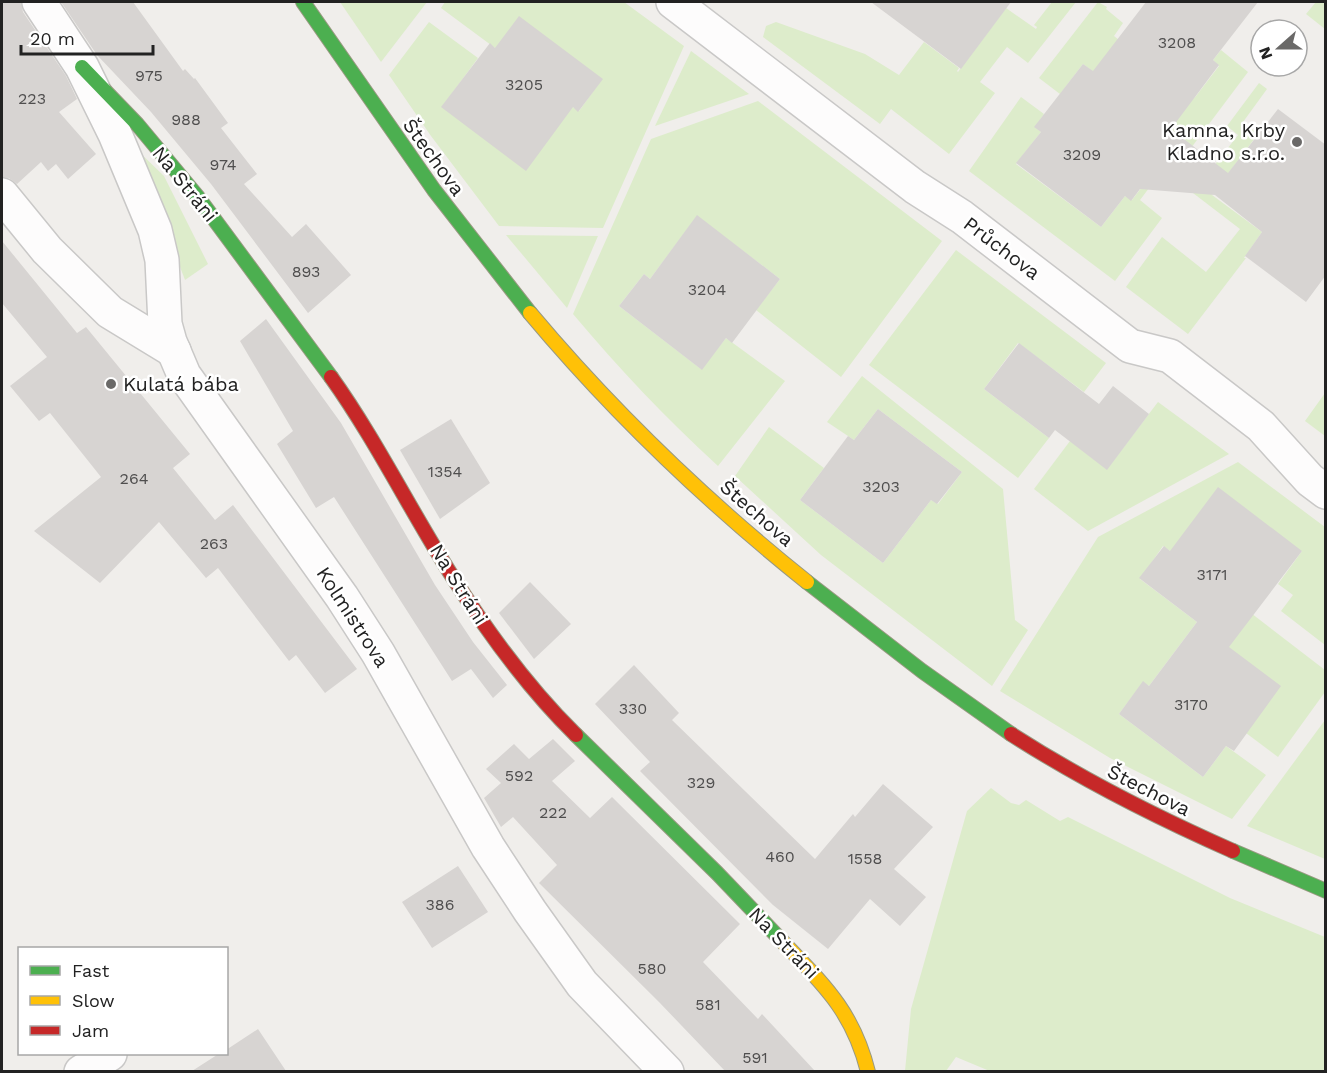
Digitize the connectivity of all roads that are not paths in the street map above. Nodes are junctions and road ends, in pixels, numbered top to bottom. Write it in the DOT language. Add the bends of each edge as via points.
graph roads {
  1 [pos="39,2"];
  2 [pos="303,2"];
  3 [pos="674,2"];
  4 [pos="82,67"];
  5 [pos="2,195"];
  6 [pos="174,351"];
  7 [pos="1326,492"];
  8 [pos="1326,891"];
  9 [pos="107,1055"];
  10 [pos="81,1071"];
  11 [pos="667,1071"];
  12 [pos="868,1071"];
  1 -- 4 [label="street, Na Stráni"];
  2 -- 8 [label="street, Štechova" via="407,154 525,307 650,444 727,514 806,582 992,722 1152,815"];
  3 -- 7 [label="street, Průchova" via="1130,346 1170,356 1261,426"];
  4 -- 6 [label="street, Na Stráni" via="155,230 162,261 165,324"];
  4 -- 12 [label="street, Na Stráni" via="190,187 309,346 357,413 451,575 547,707 717,873 830,991 854,1028"];
  5 -- 6 [label="street" via="47,250 110,312"];
  6 -- 11 [label="street, Kolmistrova" via="184,375 378,653 488,847 530,911 582,984"];
  9 -- 10 [label="street"];
}
